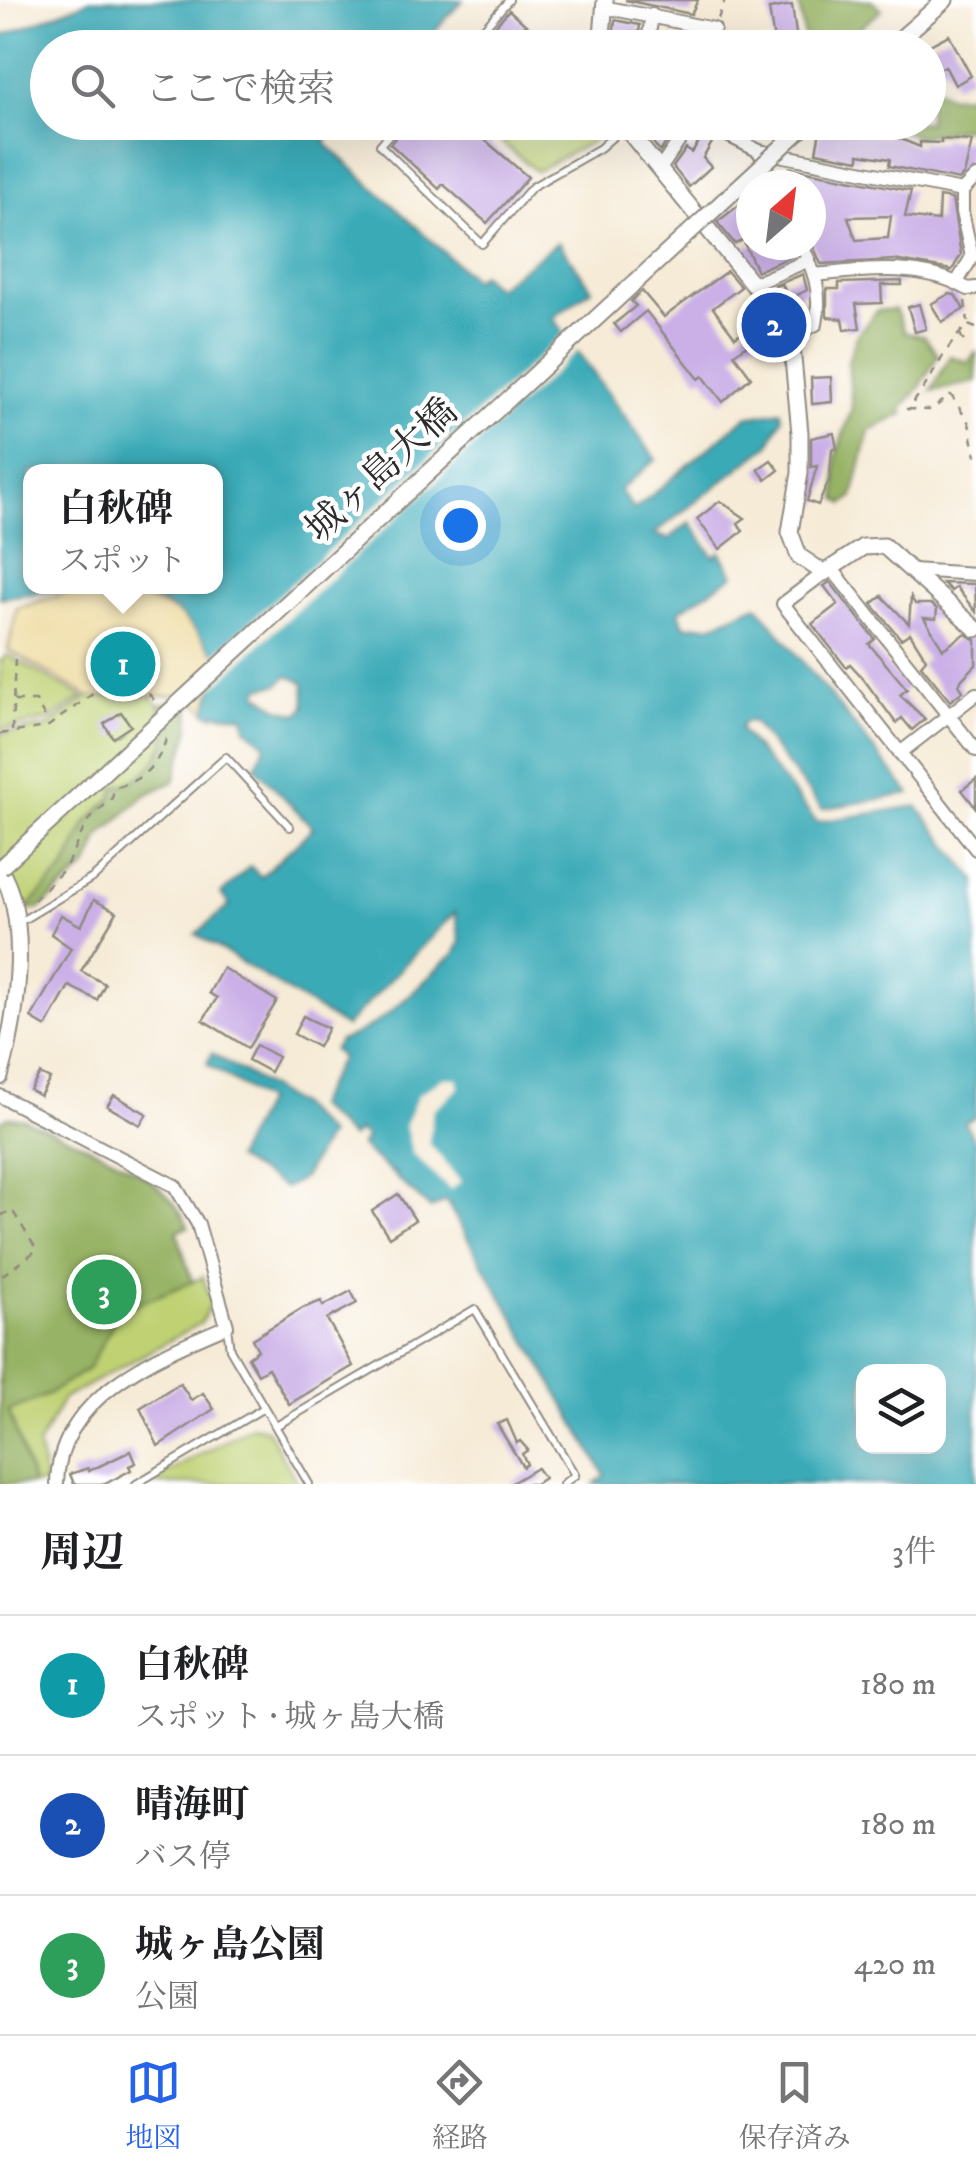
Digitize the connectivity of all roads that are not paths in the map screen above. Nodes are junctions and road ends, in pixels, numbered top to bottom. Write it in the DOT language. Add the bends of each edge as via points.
graph roads {
  1 [pos="509,0"];
  2 [pos="945,0"];
  3 [pos="604,4"];
  4 [pos="644,9"];
  5 [pos="714,29"];
  6 [pos="482,30"];
  7 [pos="602,30"];
  8 [pos="911,30"];
  9 [pos="384,140"];
  10 [pos="608,140"];
  11 [pos="636,140"];
  12 [pos="680,140"];
  13 [pos="737,140"];
  14 [pos="789,140"];
  15 [pos="758,151"];
  16 [pos="660,169"];
  17 [pos="768,170"];
  18 [pos="976,177"];
  19 [pos="962,191"];
  20 [pos="809,260"];
  21 [pos="816,275"];
  22 [pos="756,283"];
  23 [pos="967,286"];
  24 [pos="791,336"];
  25 [pos="912,570"];
  26 [pos="828,571"];
  27 [pos="976,574"];
  28 [pos="976,628"];
  29 [pos="976,694"];
  30 [pos="948,715"];
  31 [pos="976,750"];
  32 [pos="900,754"];
  33 [pos="290,827"];
  34 [pos="976,849"];
  35 [pos="0,869"];
  36 [pos="18,917"];
  37 [pos="0,1077"];
  38 [pos="0,1096"];
  39 [pos="227,1326"];
  40 [pos="262,1409"];
  41 [pos="276,1426"];
  42 [pos="58,1484"];
  43 [pos="136,1484"];
  44 [pos="309,1484"];
  45 [pos="563,1484"];
  1 -- 6 [label="lane"];
  2 -- 8 [label="street"];
  3 -- 4 [label="street"];
  3 -- 7 [label="street"];
  4 -- 5 [label="street"];
  9 -- 10 [label="lane" via="380,145 482,244 532,187"];
  11 -- 16 [label="street"];
  12 -- 16 [label="street"];
  13 -- 15 [label="street"];
  14 -- 35 [label="street, 城ヶ島大橋, bridge"];
  15 -- 17 [label="street"];
  15 -- 19 [label="street"];
  16 -- 22 [label="street"];
  18 -- 19 [label="street"];
  19 -- 23 [label="street" via="972,257"];
  20 -- 21 [label="street"];
  20 -- 22 [label="street"];
  21 -- 23 [label="street" via="908,271"];
  21 -- 24 [label="street" via="816,324"];
  22 -- 24 [label="street"];
  24 -- 26 [label="street" via="800,473 790,532 799,556"];
  25 -- 26 [label="street" via="876,544"];
  25 -- 27 [label="street"];
  25 -- 28 [label="street"];
  26 -- 30 [label="street"];
  26 -- 32 [label="street" via="783,604"];
  29 -- 30 [label="street"];
  30 -- 31 [label="street"];
  30 -- 32 [label="street"];
  32 -- 34 [label="street"];
  33 -- 36 [label="lane" via="226,757 94,877"];
  35 -- 36 [label="street"];
  36 -- 37 [label="street"];
  38 -- 39 [label="street" via="175,1186 198,1224"];
  39 -- 40 [label="lane" via="230,1349"];
  39 -- 42 [label="street" via="106,1390 66,1438"];
  40 -- 41 [label="lane"];
  40 -- 43 [label="lane"];
  41 -- 44 [label="lane"];
  41 -- 45 [label="lane" via="475,1308 575,1475"];
}
